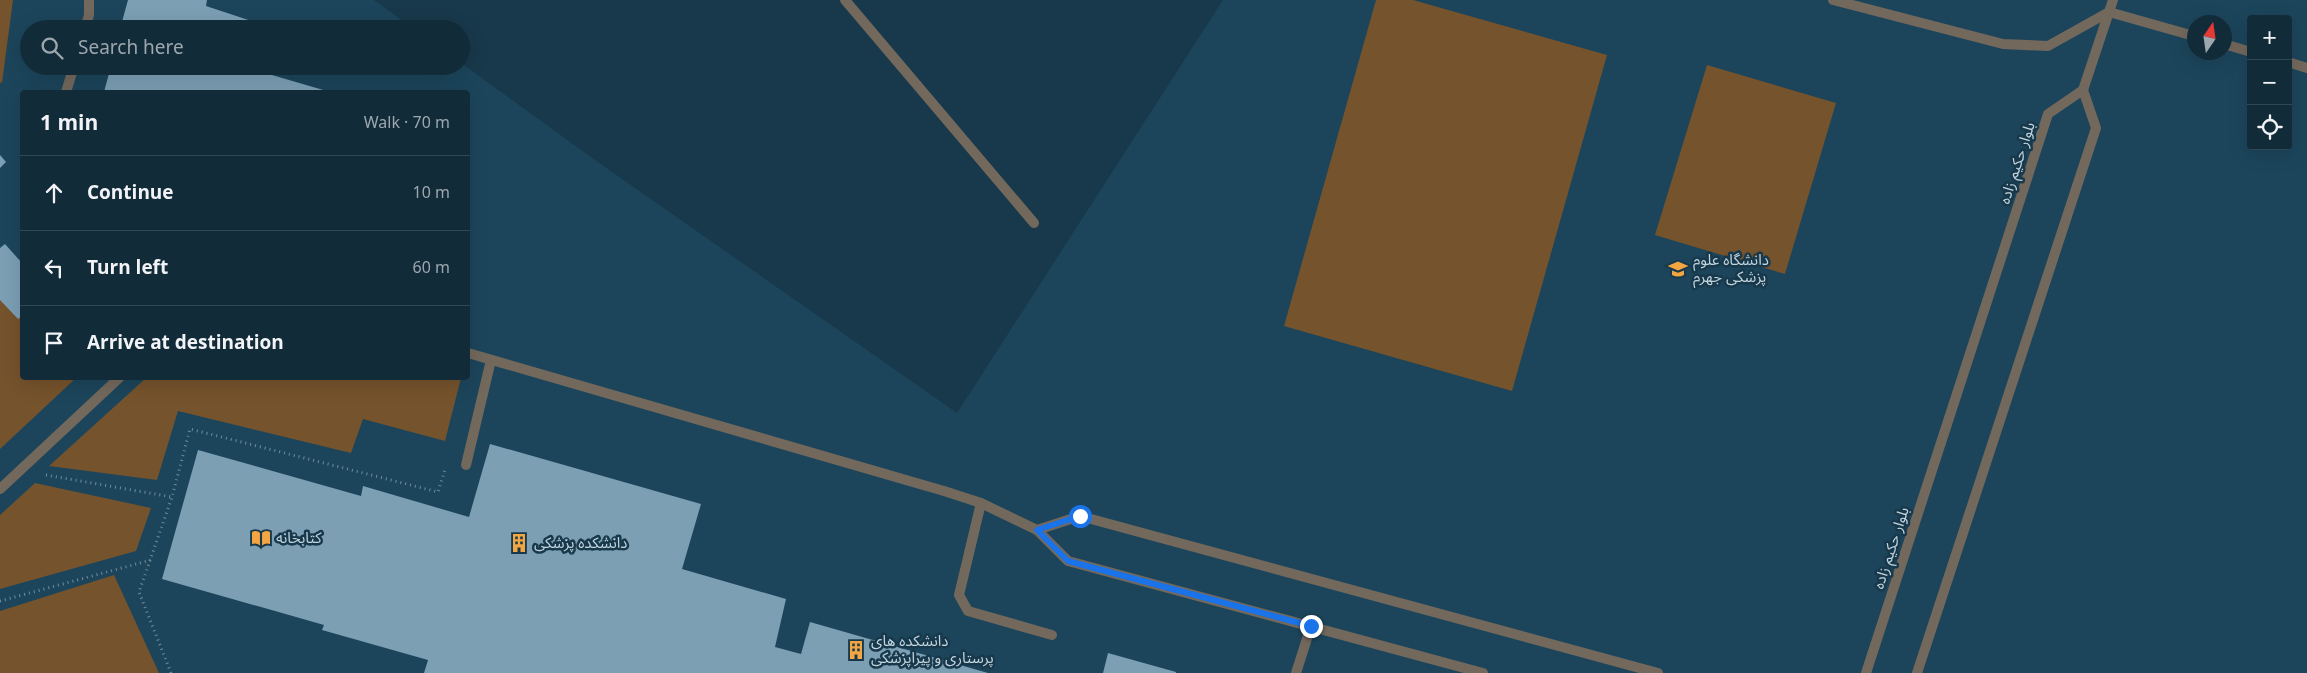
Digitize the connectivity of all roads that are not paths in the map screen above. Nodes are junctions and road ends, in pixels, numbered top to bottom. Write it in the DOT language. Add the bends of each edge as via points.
graph roads {
  1 [pos="89,0"];
  2 [pos="845,0"];
  3 [pos="1833,0"];
  4 [pos="2113,0"];
  5 [pos="2109,12"];
  6 [pos="88,20"];
  7 [pos="2187,34"];
  8 [pos="2232,46"];
  9 [pos="2247,51"];
  10 [pos="2292,63"];
  11 [pos="2307,68"];
  12 [pos="71,75"];
  13 [pos="67,90"];
  14 [pos="2083,90"];
  15 [pos="1034,223"];
  16 [pos="470,354"];
  17 [pos="491,360"];
  18 [pos="117,380"];
  19 [pos="466,465"];
  20 [pos="0,489"];
  21 [pos="981,503"];
  22 [pos="1037,530"];
  23 [pos="1311,626"];
  24 [pos="1052,635"];
  25 [pos="1296,673"];
  26 [pos="1483,673"];
  27 [pos="1658,673"];
  28 [pos="1866,673"];
  29 [pos="1917,673"];
  1 -- 6 [label="street"];
  2 -- 15 [label="street"];
  3 -- 5 [label="street" via="2003,44 2021,45 2048,46"];
  4 -- 5 [label="street"];
  5 -- 7 [label="street"];
  5 -- 14 [label="street"];
  8 -- 9 [label="street"];
  10 -- 11 [label="street"];
  12 -- 13 [label="street"];
  14 -- 28 [label="street, بلوار حکیم زاده" via="2048,114"];
  14 -- 29 [label="street" via="2096,128"];
  16 -- 17 [label="street"];
  17 -- 19 [label="street"];
  17 -- 21 [label="street"];
  18 -- 20 [label="street"];
  21 -- 22 [label="street"];
  21 -- 24 [label="street" via="959,595 968,611"];
  22 -- 23 [label="street" via="1068,561"];
  22 -- 27 [label="street" via="1080,516"];
  23 -- 25 [label="street"];
  23 -- 26 [label="street"];
}
